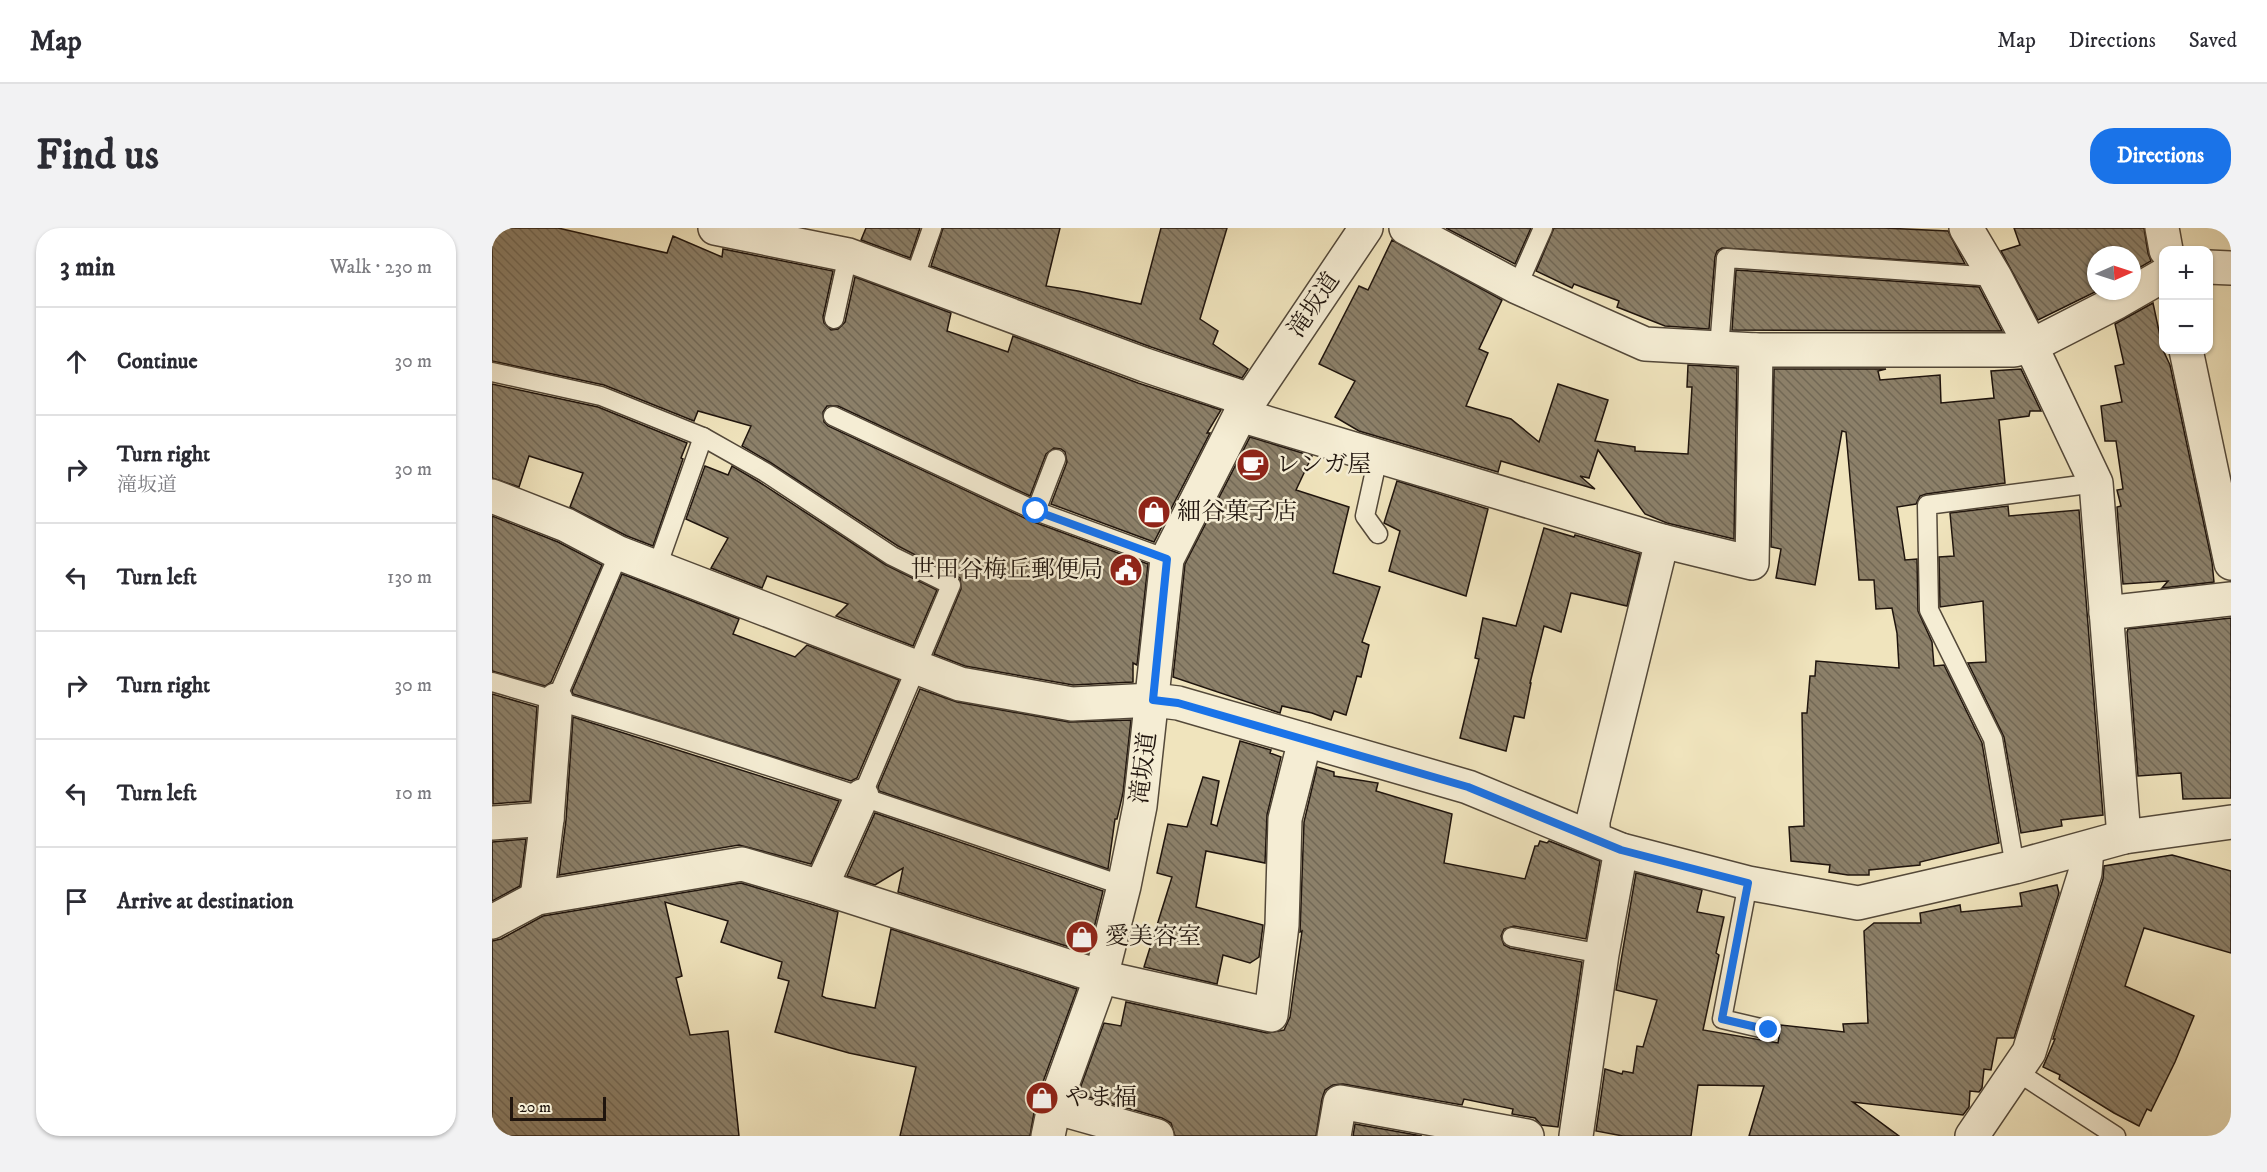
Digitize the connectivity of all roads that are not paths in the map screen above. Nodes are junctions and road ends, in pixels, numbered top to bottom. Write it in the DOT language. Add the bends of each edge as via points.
graph roads {
  1 [pos="715,228"];
  2 [pos="932,228"];
  3 [pos="1366,228"];
  4 [pos="1406,228"];
  5 [pos="1543,228"];
  6 [pos="1966,228"];
  7 [pos="2162,228"];
  8 [pos="830,244"];
  9 [pos="2165,246"];
  10 [pos="2213,267"];
  11 [pos="2231,268"];
  12 [pos="1995,277"];
  13 [pos="2159,277"];
  14 [pos="915,279"];
  15 [pos="1517,287"];
  16 [pos="834,319"];
  17 [pos="2031,346"];
  18 [pos="1719,349"];
  19 [pos="1756,350"];
  20 [pos="2187,354"];
  21 [pos="492,372"];
  22 [pos="1245,407"];
  23 [pos="832,416"];
  24 [pos="703,437"];
  25 [pos="1378,457"];
  26 [pos="1056,459"];
  27 [pos="2096,483"];
  28 [pos="492,496"];
  29 [pos="1036,511"];
  30 [pos="1378,534"];
  31 [pos="1662,541"];
  32 [pos="619,553"];
  33 [pos="1167,559"];
  34 [pos="2231,563"];
  35 [pos="657,567"];
  36 [pos="2231,599"];
  37 [pos="2106,613"];
  38 [pos="918,666"];
  39 [pos="492,682"];
  40 [pos="556,700"];
  41 [pos="1153,700"];
  42 [pos="1305,740"];
  43 [pos="862,796"];
  44 [pos="547,819"];
  45 [pos="2231,822"];
  46 [pos="492,823"];
  47 [pos="2124,837"];
  48 [pos="1607,844"];
  49 [pos="2087,849"];
  50 [pos="2015,867"];
  51 [pos="1748,883"];
  52 [pos="1124,886"];
  53 [pos="821,887"];
  54 [pos="537,898"];
  55 [pos="492,922"];
  56 [pos="1512,937"];
  57 [pos="1602,954"];
  58 [pos="1101,977"];
  59 [pos="1769,1030"];
  60 [pos="2016,1071"];
  61 [pos="1051,1122"];
  62 [pos="1157,1136"];
  63 [pos="1334,1136"];
  64 [pos="1527,1136"];
  65 [pos="1576,1136"];
  66 [pos="1972,1136"];
  67 [pos="2116,1136"];
  1 -- 8 [label="street"];
  2 -- 14 [label="lane"];
  3 -- 22 [label="street, 滝坂道"];
  4 -- 15 [label="street"];
  5 -- 15 [label="lane"];
  6 -- 12 [label="street"];
  7 -- 9 [label="street"];
  8 -- 14 [label="street"];
  8 -- 16 [label="lane"];
  10 -- 11 [label="street"];
  12 -- 17 [label="street"];
  12 -- 18 [label="lane" via="1726,258"];
  13 -- 17 [label="street"];
  14 -- 22 [label="street"];
  15 -- 18 [label="street" via="1644,344"];
  17 -- 19 [label="street" via="2014,350"];
  17 -- 27 [label="street"];
  18 -- 19 [label="street"];
  19 -- 31 [label="street" via="1752,563"];
  20 -- 34 [label="street"];
  21 -- 24 [label="lane" via="601,396"];
  22 -- 25 [label="street"];
  22 -- 33 [label="street, 滝坂道"];
  23 -- 29 [label="lane"];
  24 -- 35 [label="lane"];
  24 -- 38 [label="lane" via="765,472 892,556 951,585"];
  25 -- 30 [label="lane" via="1365,516"];
  25 -- 31 [label="street"];
  26 -- 29 [label="lane"];
  27 -- 37 [label="street"];
  27 -- 50 [label="lane" via="1927,505 1929,610 1993,739"];
  28 -- 32 [label="street" via="566,525"];
  29 -- 33 [label="lane"];
  31 -- 48 [label="street" via="1593,821"];
  32 -- 35 [label="street"];
  32 -- 40 [label="lane"];
  33 -- 41 [label="street, 滝坂道"];
  35 -- 38 [label="street"];
  36 -- 37 [label="street"];
  37 -- 47 [label="street"];
  38 -- 41 [label="street" via="960,684 1072,704"];
  38 -- 43 [label="lane"];
  39 -- 40 [label="lane"];
  40 -- 43 [label="lane"];
  40 -- 44 [label="street"];
  41 -- 42 [label="street" via="1178,703"];
  41 -- 52 [label="street, 滝坂道" via="1140,806"];
  42 -- 48 [label="street" via="1468,787"];
  42 -- 58 [label="street" via="1285,819 1282,925 1271,1015"];
  43 -- 52 [label="lane"];
  43 -- 53 [label="street"];
  44 -- 46 [label="street"];
  44 -- 54 [label="street"];
  45 -- 47 [label="street"];
  47 -- 49 [label="street"];
  48 -- 51 [label="street"];
  48 -- 57 [label="street"];
  49 -- 50 [label="street"];
  49 -- 60 [label="street" via="2085,873 2033,1041"];
  50 -- 51 [label="street" via="1858,903"];
  51 -- 59 [label="lane" via="1722,1019"];
  52 -- 58 [label="street, 滝坂道"];
  53 -- 54 [label="street" via="742,864"];
  53 -- 58 [label="street"];
  54 -- 55 [label="street"];
  56 -- 57 [label="lane"];
  57 -- 65 [label="street"];
  58 -- 61 [label="street, 滝坂道"];
  60 -- 66 [label="street"];
  60 -- 67 [label="lane"];
  61 -- 62 [label="street"];
  63 -- 64 [label="street" via="1340,1102"];
}
